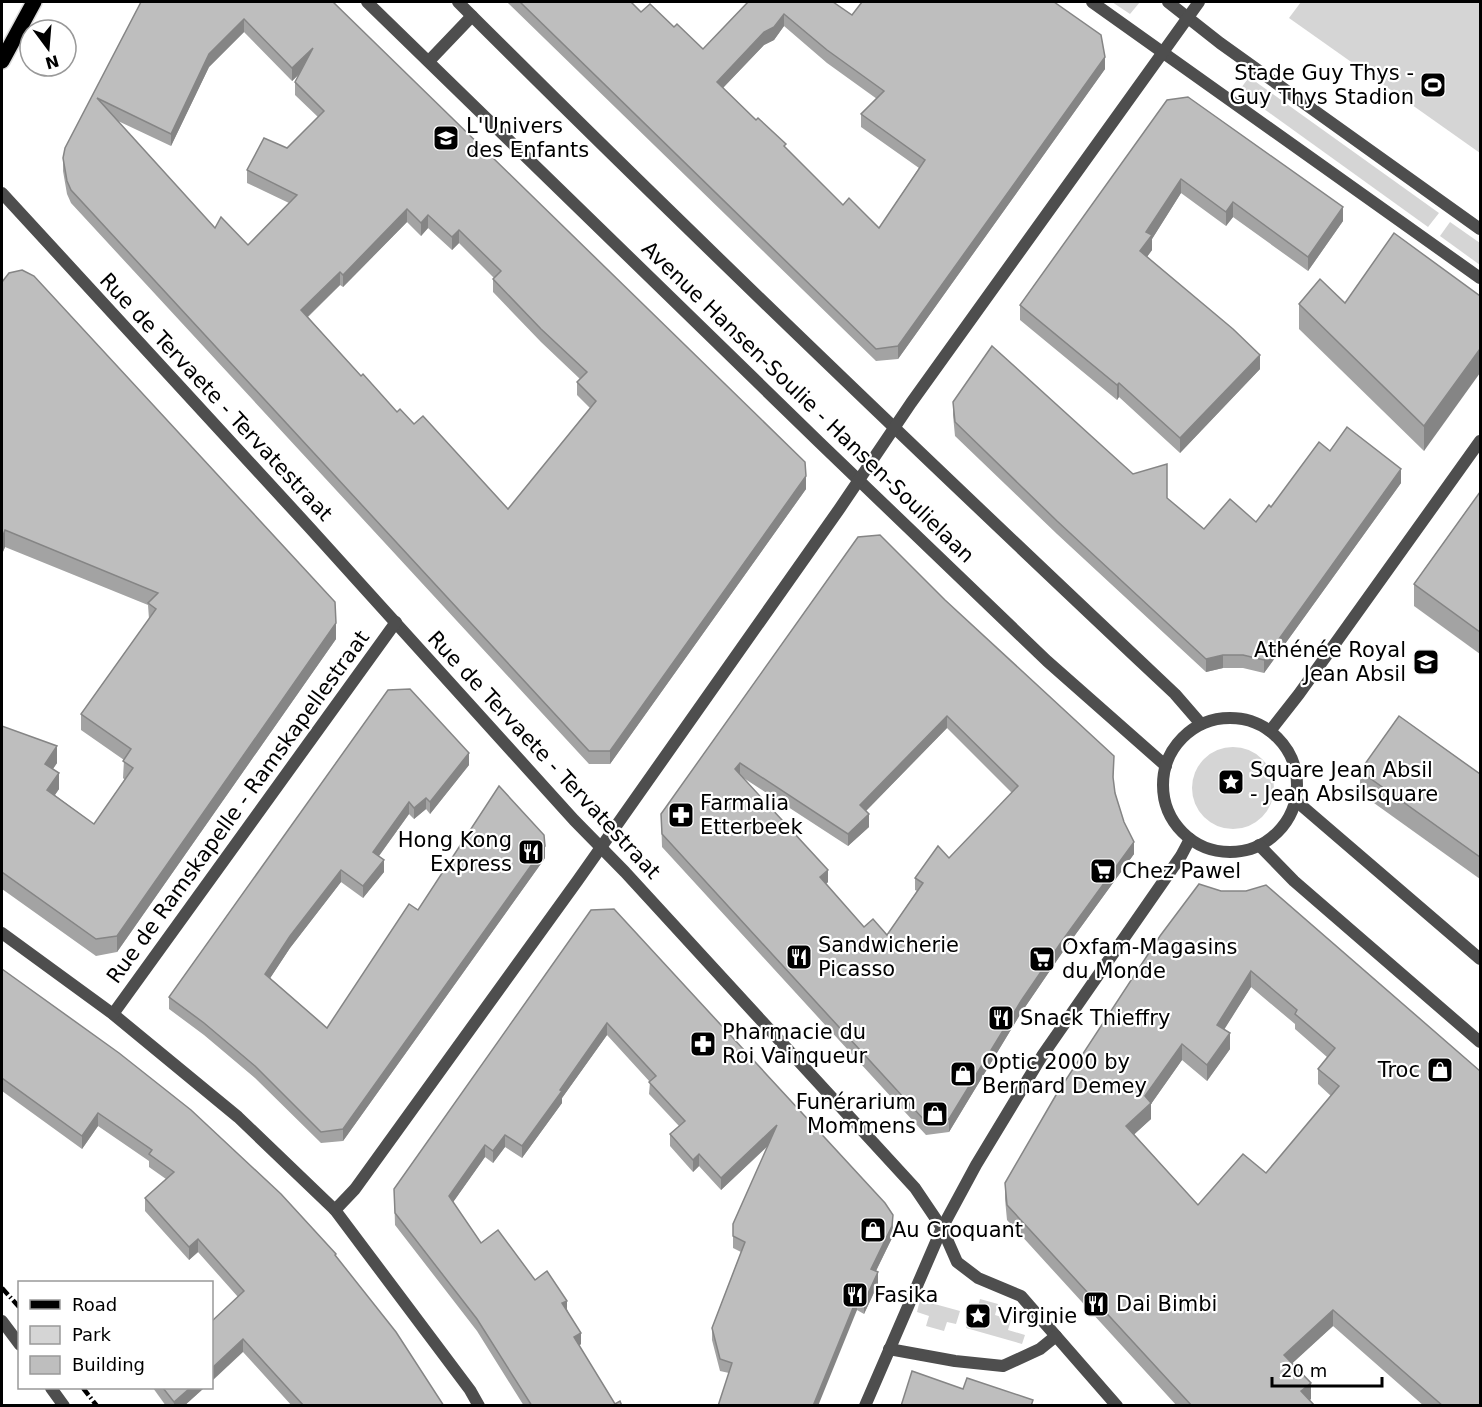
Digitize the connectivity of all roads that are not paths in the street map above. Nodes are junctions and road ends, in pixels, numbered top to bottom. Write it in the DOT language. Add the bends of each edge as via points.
graph roads {
  1 [pos="34,2"];
  2 [pos="368,2"];
  3 [pos="458,2"];
  4 [pos="1092,2"];
  5 [pos="1168,2"];
  6 [pos="1198,2"];
  7 [pos="472,16"];
  8 [pos="1187,18"];
  9 [pos="1162,51"];
  10 [pos="2,61"];
  11 [pos="429,61"];
  12 [pos="2,193"];
  13 [pos="1480,230"];
  14 [pos="1480,278"];
  15 [pos="894,428"];
  16 [pos="1480,441"];
  17 [pos="859,479"];
  18 [pos="396,622"];
  19 [pos="1201,724"];
  20 [pos="1270,731"];
  21 [pos="1166,766"];
  22 [pos="1295,800"];
  23 [pos="1190,839"];
  24 [pos="1259,845"];
  25 [pos="600,847"];
  26 [pos="2,933"];
  27 [pos="1480,959"];
  28 [pos="113,1014"];
  29 [pos="1480,1042"];
  30 [pos="335,1210"];
  31 [pos="942,1228"];
  32 [pos="2,1321"];
  33 [pos="1056,1336"];
  34 [pos="18,1342"];
  35 [pos="889,1349"];
  36 [pos="52,1389"];
  37 [pos="64,1406"];
  38 [pos="479,1406"];
  39 [pos="864,1406"];
  40 [pos="1117,1406"];
  1 -- 10 [label="main road"];
  2 -- 11 [label="street, Avenue Hansen-Soulie - Hansen-Soulielaan"];
  3 -- 7 [label="street, Avenue Hansen-Soulie - Hansen-Soulielaan"];
  4 -- 9 [label="street"];
  5 -- 8 [label="street"];
  6 -- 8 [label="street"];
  7 -- 11 [label="street"];
  7 -- 15 [label="street, Avenue Hansen-Soulie - Hansen-Soulielaan"];
  8 -- 9 [label="street"];
  8 -- 13 [label="street"];
  9 -- 14 [label="street"];
  9 -- 15 [label="street"];
  11 -- 17 [label="street, Avenue Hansen-Soulie - Hansen-Soulielaan"];
  12 -- 18 [label="street, Rue de Tervaete - Tervatestraat"];
  15 -- 17 [label="street"];
  15 -- 19 [label="street, Avenue Hansen-Soulie - Hansen-Soulielaan" via="1175,694"];
  16 -- 20 [label="street"];
  17 -- 21 [label="street, Avenue Hansen-Soulie - Hansen-Soulielaan" via="1047,661"];
  17 -- 25 [label="street"];
  18 -- 25 [label="street, Rue de Tervaete - Tervatestraat"];
  18 -- 28 [label="street, Rue de Ramskapelle - Ramskapellestraat"];
  19 -- 20 [label="street" via="1229,718"];
  19 -- 21 [label="street" via="1173,748"];
  20 -- 22 [label="street" via="1289,754 1295,769"];
  21 -- 23 [label="street" via="1163,782 1169,814"];
  22 -- 24 [label="street" via="1282,826"];
  22 -- 27 [label="street"];
  23 -- 24 [label="street" via="1224,851"];
  23 -- 31 [label="street" via="1042,1056"];
  24 -- 29 [label="street" via="1294,881"];
  25 -- 30 [label="street" via="355,1189"];
  25 -- 31 [label="street, Rue de Tervaete - Tervatestraat" via="915,1188"];
  26 -- 28 [label="street"];
  28 -- 30 [label="street" via="238,1118"];
  30 -- 38 [label="street"];
  31 -- 33 [label="street, Rue de Tervaete - Tervatestraat" via="957,1262 978,1278 1021,1296"];
  31 -- 35 [label="street"];
  32 -- 34 [label="street"];
  33 -- 35 [label="street" via="1040,1349 1004,1366"];
  33 -- 40 [label="street, Rue de Tervaete - Tervatestraat"];
  35 -- 39 [label="street"];
  36 -- 37 [label="street"];
}
